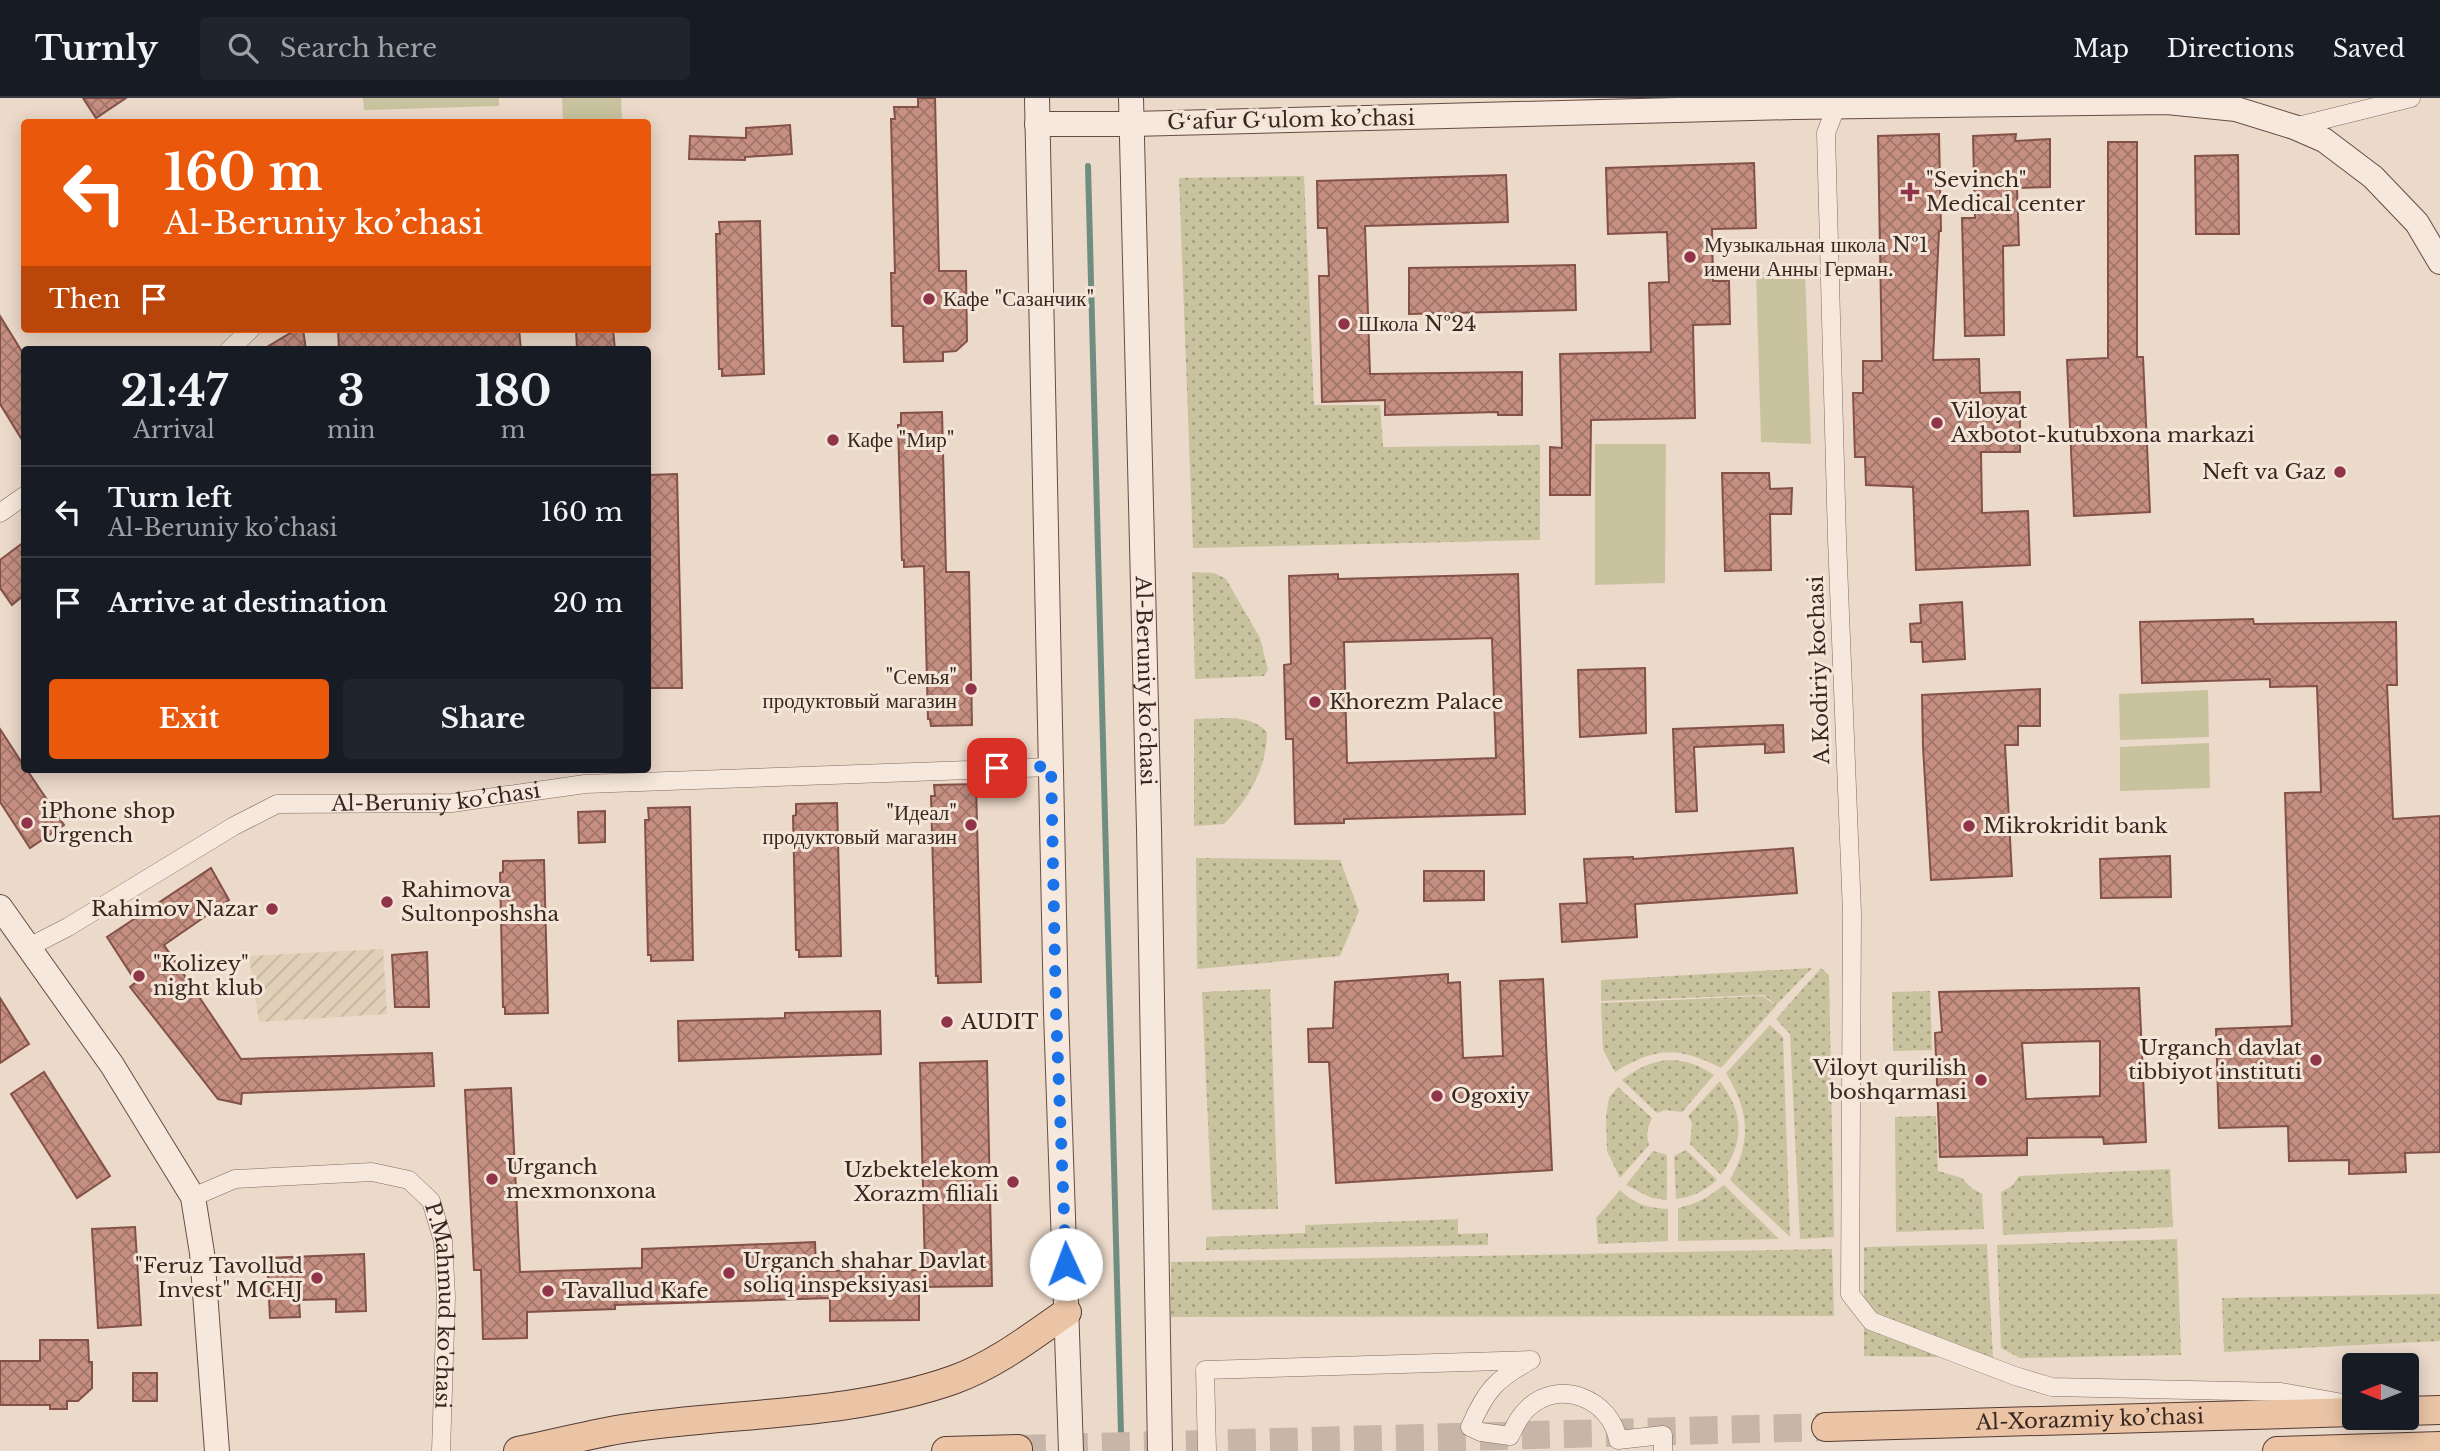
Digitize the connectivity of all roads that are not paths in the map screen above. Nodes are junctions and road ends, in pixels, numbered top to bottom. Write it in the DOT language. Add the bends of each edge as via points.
graph roads {
  1 [pos="1037,98"];
  2 [pos="1131,98"];
  3 [pos="2411,98"];
  4 [pos="1836,103"];
  5 [pos="1494,106"];
  6 [pos="1037,124"];
  7 [pos="1131,124"];
  8 [pos="2294,127"];
  9 [pos="2440,262"];
  10 [pos="247,333"];
  11 [pos="233,346"];
  12 [pos="21,498"];
  13 [pos="0,513"];
  14 [pos="1051,766"];
  15 [pos="0,907"];
  16 [pos="27,948"];
  17 [pos="193,1197"];
  18 [pos="1067,1312"];
  19 [pos="2342,1403"];
  20 [pos="2440,1410"];
  21 [pos="2419,1411"];
  22 [pos="2342,1412"];
  23 [pos="1826,1427"];
  24 [pos="217,1444"];
  25 [pos="2440,1446"];
  26 [pos="1018,1449"];
  27 [pos="441,1451"];
  28 [pos="517,1451"];
  29 [pos="946,1451"];
  30 [pos="1071,1451"];
  31 [pos="1160,1451"];
  32 [pos="1207,1451"];
  33 [pos="1663,1451"];
  34 [pos="2277,1451"];
  1 -- 6 [label="main road"];
  2 -- 7 [label="main road, Al-Beruniy ko’chasi"];
  3 -- 8 [label="street"];
  4 -- 5 [label="main road, Gʻafur Gʻulom ko’chasi"];
  4 -- 8 [label="main road, Gʻafur Gʻulom ko’chasi" via="2168,102 2236,109"];
  4 -- 19 [label="street, A.Kodiriy kochasi" via="1826,133 1852,925 1850,1294 1871,1321 2052,1387 2281,1392"];
  5 -- 7 [label="main road, Gʻafur Gʻulom ko’chasi"];
  6 -- 7 [label="main road, Gʻafur Gʻulom ko’chasi"];
  6 -- 14 [label="main road"];
  7 -- 31 [label="main road, Al-Beruniy ko’chasi"];
  8 -- 9 [label="main road, Gʻafur Gʻulom ko’chasi" via="2324,140 2373,177 2417,223"];
  10 -- 11 [label="street"];
  12 -- 13 [label="street"];
  14 -- 16 [label="street, Al-Beruniy ko’chasi" via="585,784 452,803 277,804"];
  14 -- 18 [label="main road"];
  15 -- 16 [label="main road"];
  16 -- 17 [label="main road" via="112,1065"];
  17 -- 24 [label="main road" via="202,1253"];
  17 -- 27 [label="street, P.Mahmud ko'chasi" via="235,1179 372,1172 409,1180 431,1200 443,1241 446,1297"];
  18 -- 28 [label="main road" via="1002,1358 954,1380 893,1397 622,1429"];
  18 -- 30 [label="main road"];
  20 -- 21 [label="main road"];
  22 -- 23 [label="main road, Al-Xorazmiy ko’chasi"];
  25 -- 34 [label="main road"];
  26 -- 29 [label="main road"];
  32 -- 33 [label="street" via="1205,1370 1531,1360 1503,1375 1482,1398 1470,1427 1510,1436 1529,1406 1544,1397 1579,1396 1596,1403 1608,1416 1618,1440 1663,1435"];
}
